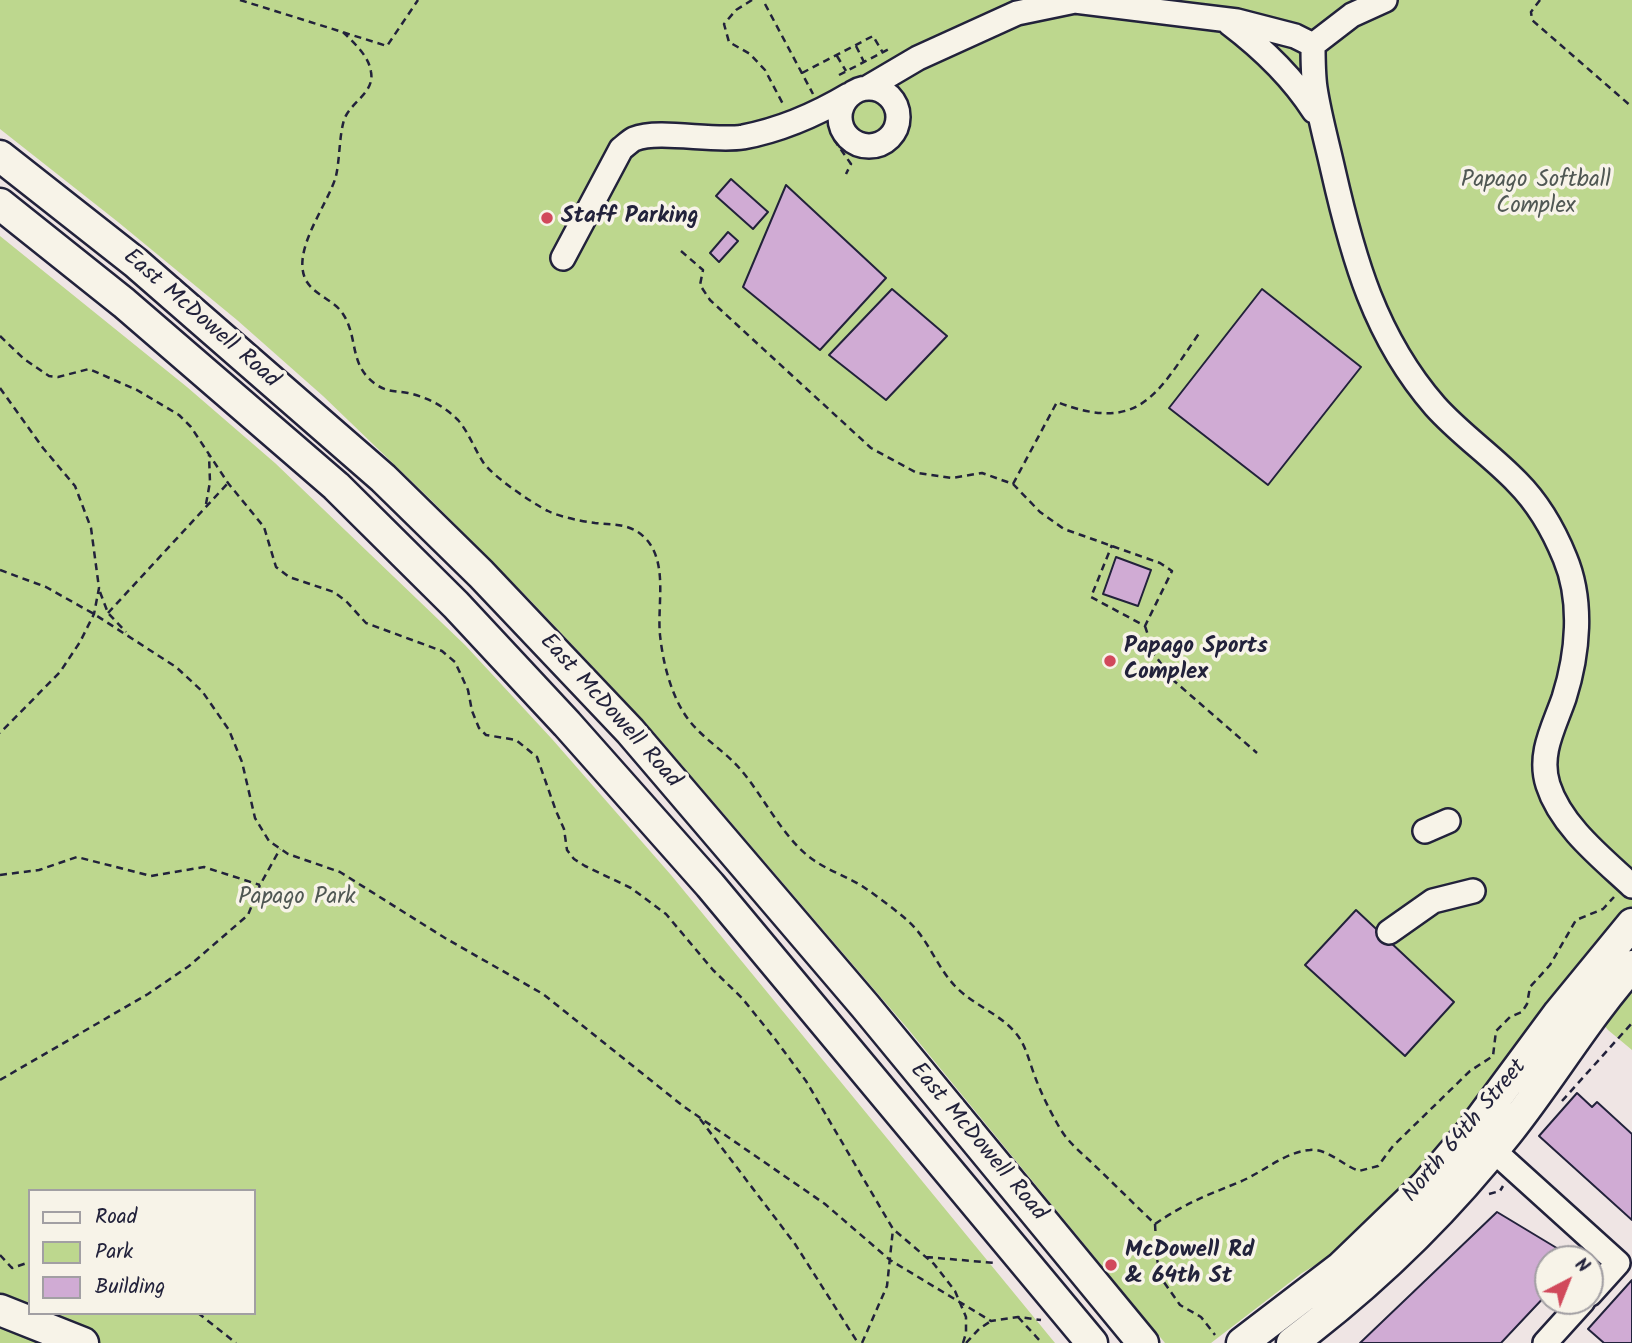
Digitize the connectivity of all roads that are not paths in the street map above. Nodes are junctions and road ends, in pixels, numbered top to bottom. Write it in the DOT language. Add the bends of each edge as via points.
graph roads {
  1 [pos="1385,0"];
  2 [pos="1056,2"];
  3 [pos="1185,6"];
  4 [pos="1224,19"];
  5 [pos="1313,45"];
  6 [pos="1323,125"];
  7 [pos="0,156"];
  8 [pos="0,204"];
  9 [pos="563,258"];
  10 [pos="1448,821"];
  11 [pos="1425,831"];
  12 [pos="1625,889"];
  13 [pos="1474,891"];
  14 [pos="1632,924"];
  15 [pos="1389,932"];
  16 [pos="1632,966"];
  17 [pos="1482,1141"];
  18 [pos="1625,1269"];
  19 [pos="1604,1284"];
  20 [pos="0,1310"];
  21 [pos="1570,1315"];
  22 [pos="1228,1339"];
  23 [pos="83,1343"];
  24 [pos="1091,1343"];
  25 [pos="1143,1343"];
  26 [pos="1292,1343"];
  27 [pos="1545,1343"];
  1 -- 5 [label="lane" via="1352,15"];
  2 -- 3 [label="lane"];
  2 -- 9 [label="lane" via="1017,13 852,86 830,106 788,124 741,137 633,139 621,149"];
  3 -- 4 [label="lane"];
  4 -- 5 [label="lane" via="1295,36"];
  4 -- 6 [label="lane" via="1298,86"];
  5 -- 6 [label="lane" via="1314,86"];
  6 -- 12 [label="lane" via="1352,252 1390,342 1435,406 1518,483 1566,559 1576,611 1575,652 1547,742 1548,787 1571,825"];
  7 -- 25 [label="main road, East McDowell Road" via="136,263 383,478 481,574 630,731"];
  8 -- 24 [label="main road, East McDowell Road" via="124,303 337,486 456,605 710,885"];
  10 -- 11 [label="lane"];
  13 -- 15 [label="lane" via="1433,901"];
  14 -- 17 [label="main road, North 64th Street" via="1566,1005"];
  16 -- 17 [label="main road, North 64th Street" via="1509,1131"];
  17 -- 18 [label="lane"];
  17 -- 22 [label="main road, North 64th Street" via="1418,1193 1350,1259"];
  17 -- 26 [label="main road, North 64th Street" via="1430,1222 1376,1275"];
  18 -- 19 [label="lane"];
  20 -- 23 [label="main road"];
  21 -- 27 [label="lane"];
}
